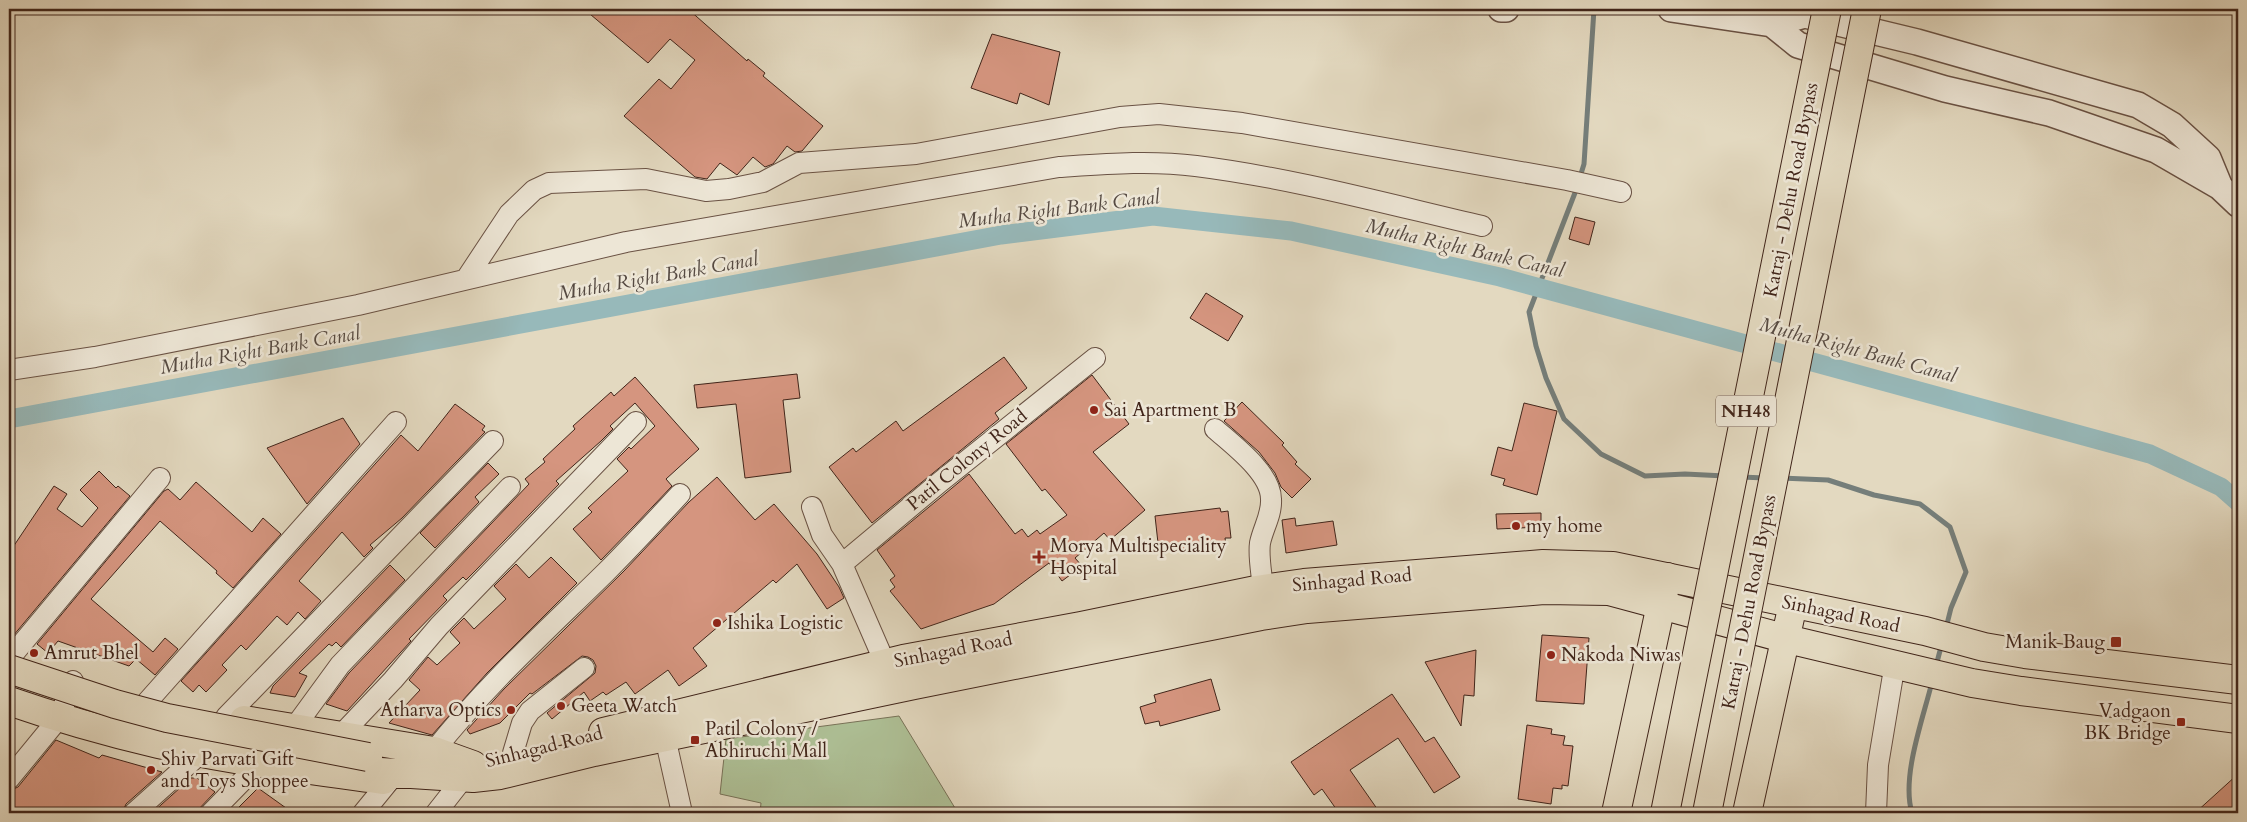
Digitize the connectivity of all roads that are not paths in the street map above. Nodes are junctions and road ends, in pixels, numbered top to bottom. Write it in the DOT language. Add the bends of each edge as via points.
graph roads {
  1 [pos="1501,9"];
  2 [pos="1506,9"];
  3 [pos="1671,9"];
  4 [pos="1827,9"];
  5 [pos="1867,9"];
  6 [pos="1772,24"];
  7 [pos="2220,187"];
  8 [pos="1622,192"];
  9 [pos="2238,204"];
  10 [pos="1482,226"];
  11 [pos="466,279"];
  12 [pos="1095,358"];
  13 [pos="9,370"];
  14 [pos="396,422"];
  15 [pos="636,422"];
  16 [pos="1215,429"];
  17 [pos="493,441"];
  18 [pos="160,478"];
  19 [pos="510,487"];
  20 [pos="680,494"];
  21 [pos="812,506"];
  22 [pos="842,564"];
  23 [pos="1667,577"];
  24 [pos="1263,589"];
  25 [pos="1793,604"];
  26 [pos="1661,605"];
  27 [pos="1787,639"];
  28 [pos="9,661"];
  29 [pos="885,663"];
  30 [pos="1906,666"];
  31 [pos="584,668"];
  32 [pos="2238,680"];
  33 [pos="73,681"];
  34 [pos="9,688"];
  35 [pos="9,701"];
  36 [pos="147,702"];
  37 [pos="226,717"];
  38 [pos="59,718"];
  39 [pos="2238,719"];
  40 [pos="294,728"];
  41 [pos="340,736"];
  42 [pos="665,737"];
  43 [pos="434,751"];
  44 [pos="202,752"];
  45 [pos="513,753"];
  46 [pos="260,763"];
  47 [pos="367,764"];
  48 [pos="468,776"];
  49 [pos="9,779"];
  50 [pos="390,780"];
  51 [pos="134,813"];
  52 [pos="211,813"];
  53 [pos="363,813"];
  54 [pos="436,813"];
  55 [pos="682,813"];
  56 [pos="1616,813"];
  57 [pos="1665,813"];
  58 [pos="1707,813"];
  59 [pos="1747,813"];
  60 [pos="1876,813"];
  1 -- 2 [label="street"];
  3 -- 6 [label="street"];
  4 -- 57 [label="main road, Katraj - Dehu Road Bypass / NH48, bridge"];
  5 -- 58 [label="main road, Katraj - Dehu Road Bypass / NH48, bridge"];
  6 -- 7 [label="street" via="1798,46 2105,131 2156,150"];
  6 -- 7 [label="street" via="1805,15 1917,42 2138,105 2172,125 2208,158"];
  7 -- 9 [label="street"];
  8 -- 11 [label="street" via="1242,123 1149,114 916,154 799,163 763,182 729,189 706,191 646,179 549,183 534,190 509,214"];
  10 -- 11 [label="street" via="1302,184 1194,166 1128,163 1059,167 704,228 626,242"];
  11 -- 13 [label="street" via="358,305 104,355"];
  12 -- 22 [label="street, Patil Colony Road"];
  14 -- 36 [label="street"];
  15 -- 41 [label="street" via="439,626"];
  16 -- 24 [label="street" via="1251,461 1267,484 1272,498 1260,544"];
  17 -- 37 [label="street"];
  18 -- 28 [label="street"];
  19 -- 40 [label="street" via="340,665"];
  20 -- 43 [label="street" via="607,571 513,660"];
  21 -- 22 [label="street" via="822,536"];
  22 -- 29 [label="street"];
  23 -- 24 [label="main road, Sinhagad Road" via="1613,566 1542,564"];
  23 -- 25 [label="main road, Sinhagad Road"];
  23 -- 26 [label="main road"];
  24 -- 29 [label="main road, Sinhagad Road"];
  25 -- 27 [label="main road"];
  25 -- 32 [label="main road, Sinhagad Road" via="1925,631 1984,647"];
  26 -- 27 [label="main road, Sinhagad Road"];
  26 -- 42 [label="main road, Sinhagad Road" via="1609,591 1544,590 1307,609"];
  26 -- 56 [label="main road"];
  27 -- 30 [label="main road, Sinhagad Road"];
  27 -- 59 [label="main road"];
  28 -- 33 [label="main road"];
  28 -- 47 [label="main road, bridge" via="115,704"];
  29 -- 45 [label="main road, Sinhagad Road"];
  30 -- 39 [label="main road, Sinhagad Road" via="1972,683 2021,691"];
  30 -- 60 [label="street" via="1878,764"];
  31 -- 45 [label="street" via="530,710 522,723"];
  33 -- 36 [label="main road"];
  33 -- 38 [label="street"];
  34 -- 47 [label="main road" via="110,722 163,734"];
  35 -- 38 [label="main road"];
  36 -- 37 [label="main road"];
  37 -- 40 [label="main road"];
  38 -- 44 [label="main road"];
  38 -- 49 [label="street"];
  40 -- 41 [label="main road"];
  41 -- 43 [label="main road"];
  42 -- 48 [label="main road, Sinhagad Road" via="500,775"];
  42 -- 55 [label="street"];
  43 -- 48 [label="main road"];
  44 -- 46 [label="main road"];
  44 -- 51 [label="street"];
  45 -- 48 [label="main road, Sinhagad Road"];
  46 -- 50 [label="main road"];
  46 -- 52 [label="street"];
  47 -- 48 [label="main road"];
  48 -- 50 [label="main road" via="441,787"];
  48 -- 54 [label="street"];
  50 -- 53 [label="street"];
}
